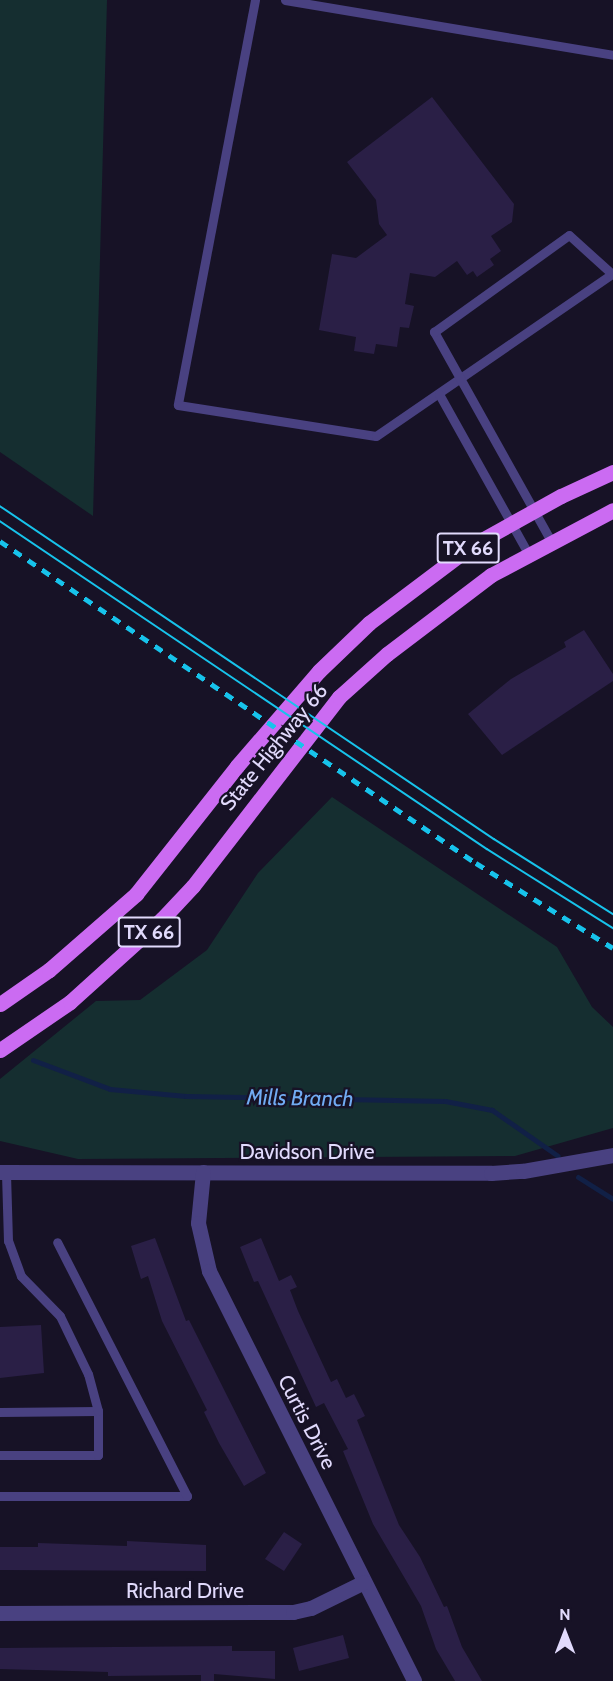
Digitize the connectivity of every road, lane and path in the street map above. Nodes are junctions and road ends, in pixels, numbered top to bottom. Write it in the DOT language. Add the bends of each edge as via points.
graph roads {
  1 [pos="255,0"];
  2 [pos="285,0"];
  3 [pos="613,56"];
  4 [pos="613,273"];
  5 [pos="462,380"];
  6 [pos="439,394"];
  7 [pos="613,472"];
  8 [pos="533,510"];
  9 [pos="613,510"];
  10 [pos="511,522"];
  11 [pos="551,541"];
  12 [pos="528,553"];
  13 [pos="0,1004"];
  14 [pos="0,1050"];
  15 [pos="613,1155"];
  16 [pos="3,1172"];
  17 [pos="203,1172"];
  18 [pos="57,1242"];
  19 [pos="98,1411"];
  20 [pos="0,1412"];
  21 [pos="0,1455"];
  22 [pos="0,1496"];
  23 [pos="364,1582"];
  24 [pos="0,1613"];
  25 [pos="414,1681"];
  1 -- 6 [label="lane" via="178,405 376,436"];
  2 -- 3 [label="lane"];
  4 -- 5 [label="lane"];
  4 -- 5 [label="lane" via="569,235 434,332"];
  5 -- 6 [label="lane"];
  5 -- 8 [label="lane"];
  6 -- 10 [label="lane"];
  7 -- 8 [label="main road, State Highway 66 / TX 66"];
  8 -- 10 [label="main road, State Highway 66 / TX 66"];
  8 -- 11 [label="lane"];
  9 -- 11 [label="main road, State Highway 66 / TX 66"];
  10 -- 12 [label="lane"];
  10 -- 13 [label="main road, State Highway 66 / TX 66" via="404,594 340,649 237,766 136,894 49,970"];
  11 -- 12 [label="main road, State Highway 66 / TX 66"];
  12 -- 14 [label="main road, State Highway 66 / TX 66" via="424,623 339,697 193,886 162,919 70,1002"];
  15 -- 17 [label="street, Davidson Drive" via="491,1173"];
  16 -- 17 [label="street, Davidson Drive"];
  16 -- 19 [label="lane" via="8,1241 21,1276 60,1316 88,1374"];
  17 -- 23 [label="street, Curtis Drive" via="198,1223 209,1271"];
  18 -- 22 [label="lane" via="187,1496"];
  19 -- 20 [label="lane"];
  19 -- 21 [label="lane" via="98,1455"];
  23 -- 24 [label="street, Richard Drive" via="311,1608 293,1612"];
  23 -- 25 [label="street, Curtis Drive"];
}
